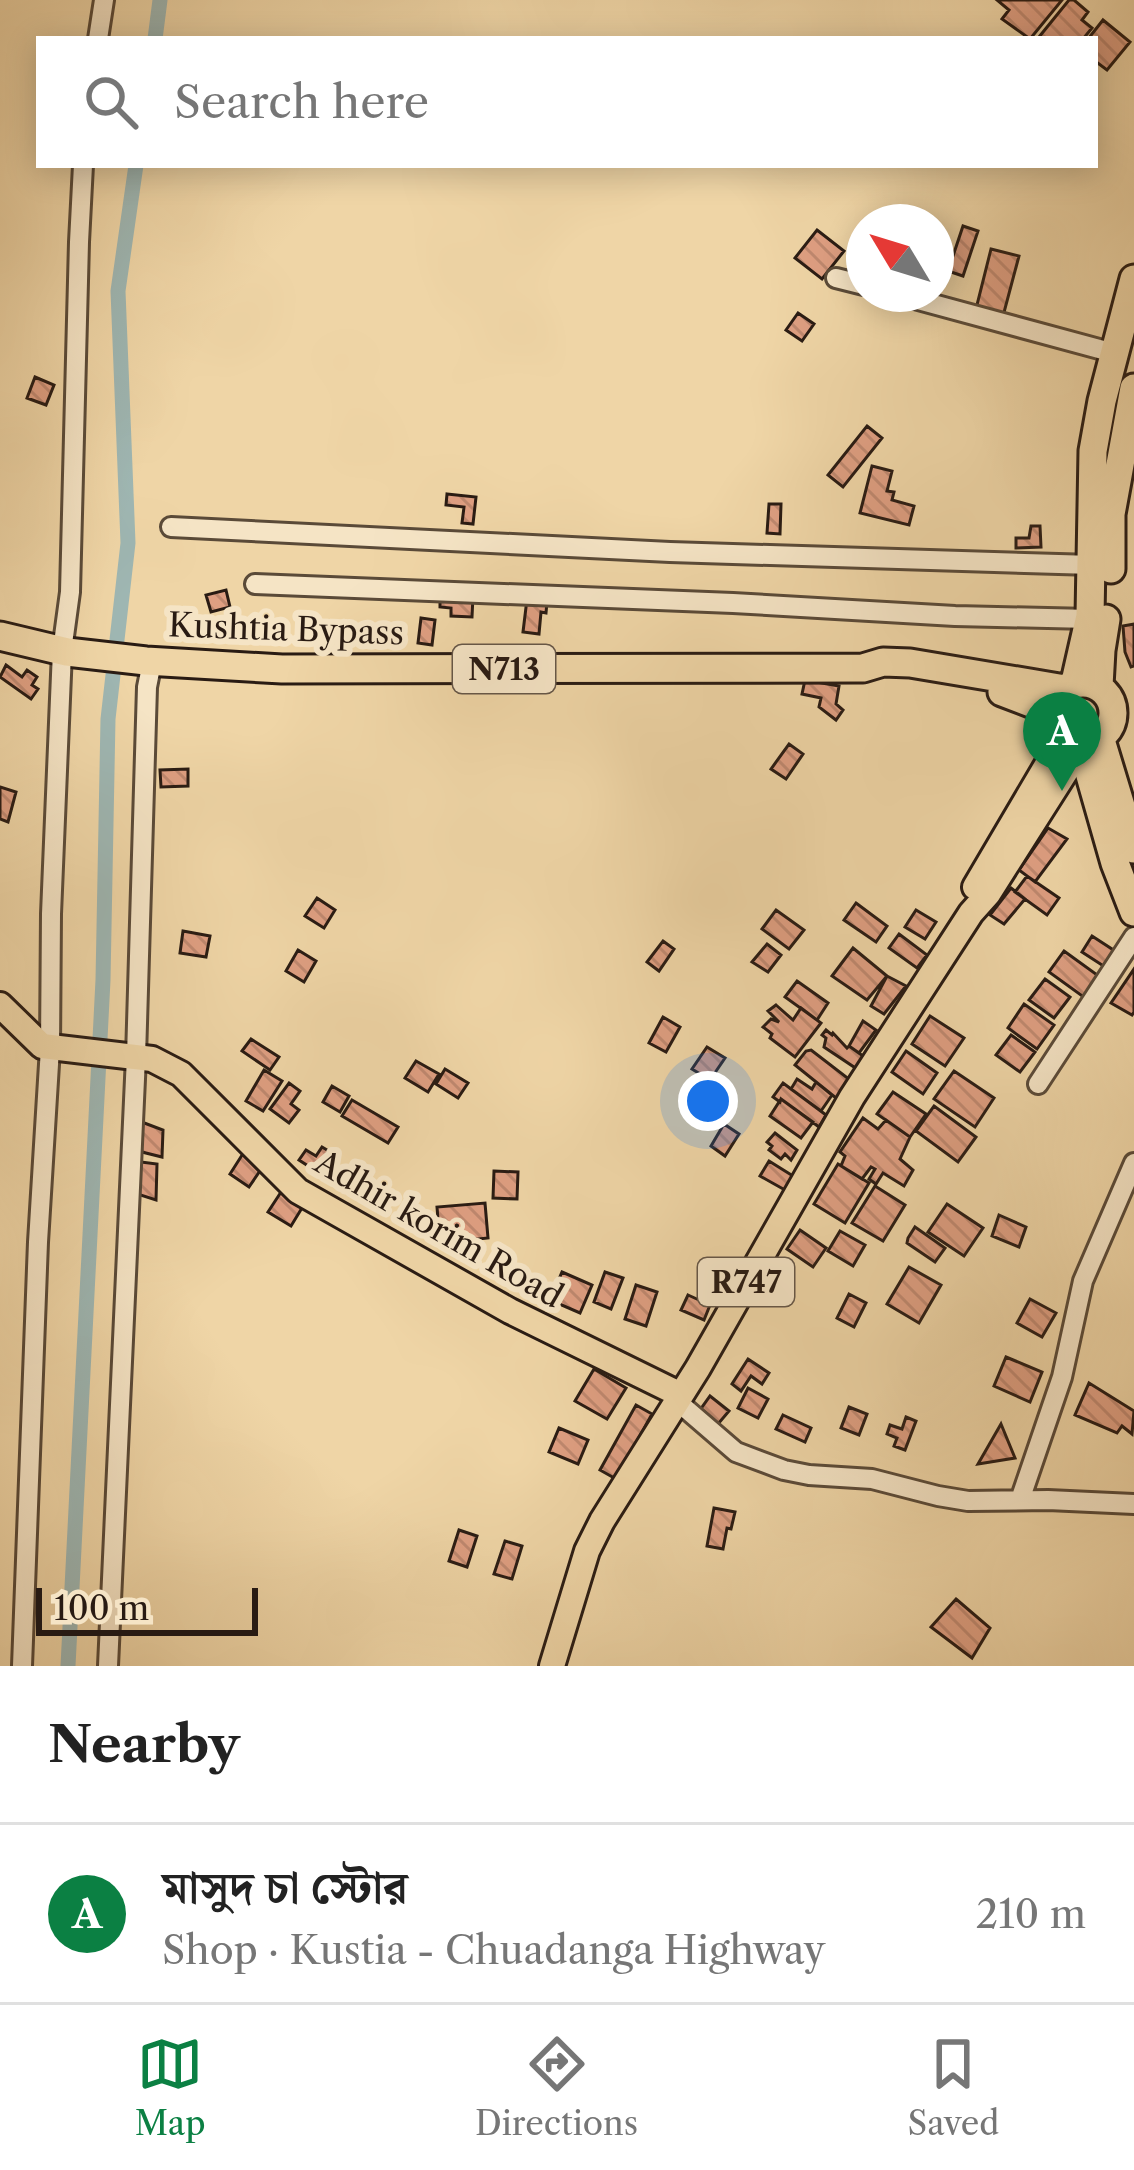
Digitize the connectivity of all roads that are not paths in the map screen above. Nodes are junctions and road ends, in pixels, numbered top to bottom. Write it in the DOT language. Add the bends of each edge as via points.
graph roads {
  1 [pos="104,0"];
  2 [pos="98,36"];
  3 [pos="83,168"];
  4 [pos="836,278"];
  5 [pos="1134,278"];
  6 [pos="846,280"];
  7 [pos="954,310"];
  8 [pos="1114,353"];
  9 [pos="1134,388"];
  10 [pos="1110,431"];
  11 [pos="170,526"];
  12 [pos="1106,575"];
  13 [pos="255,584"];
  14 [pos="1095,620"];
  15 [pos="0,636"];
  16 [pos="64,652"];
  17 [pos="149,662"];
  18 [pos="946,676"];
  19 [pos="1076,712"];
  20 [pos="1134,850"];
  21 [pos="1131,906"];
  22 [pos="1134,937"];
  23 [pos="0,1005"];
  24 [pos="55,1049"];
  25 [pos="136,1057"];
  26 [pos="1038,1084"];
  27 [pos="1134,1163"];
  28 [pos="679,1398"];
  29 [pos="1020,1500"];
  30 [pos="1134,1504"];
  31 [pos="22,1659"];
  32 [pos="4,1666"];
  33 [pos="108,1666"];
  34 [pos="552,1666"];
  1 -- 2 [label="street"];
  3 -- 16 [label="street"];
  4 -- 6 [label="street"];
  5 -- 8 [label="highway"];
  7 -- 8 [label="street"];
  8 -- 10 [label="highway"];
  9 -- 10 [label="highway"];
  10 -- 12 [label="highway"];
  10 -- 12 [label="highway" via="1093,451 1091,505"];
  11 -- 12 [label="street"];
  12 -- 14 [label="highway"];
  13 -- 14 [label="street"];
  14 -- 19 [label="highway" via="1101,650"];
  15 -- 16 [label="highway, Kushtia Bypass / N713"];
  16 -- 17 [label="highway, Kushtia Bypass / N713"];
  16 -- 24 [label="street" via="51,914"];
  17 -- 18 [label="highway, Kushtia Bypass / N713" via="281,669 883,662"];
  17 -- 25 [label="street"];
  18 -- 19 [label="highway, Kushtia Bypass / N713"];
  18 -- 19 [label="highway" via="1034,721"];
  19 -- 20 [label="highway"];
  19 -- 21 [label="highway"];
  19 -- 28 [label="main road, R747" via="1064,776 852,1097"];
  22 -- 26 [label="street"];
  23 -- 24 [label="main road" via="41,1046"];
  24 -- 25 [label="main road, Adhir korim Road"];
  24 -- 31 [label="street" via="38,1241"];
  25 -- 28 [label="main road, Adhir korim Road" via="181,1074 298,1191"];
  25 -- 33 [label="street"];
  27 -- 29 [label="street" via="1083,1281 1062,1377"];
  28 -- 29 [label="street" via="736,1452 784,1470 872,1478 968,1501"];
  28 -- 34 [label="main road, R747" via="587,1551"];
  29 -- 30 [label="street"];
  31 -- 32 [label="street"];
}
